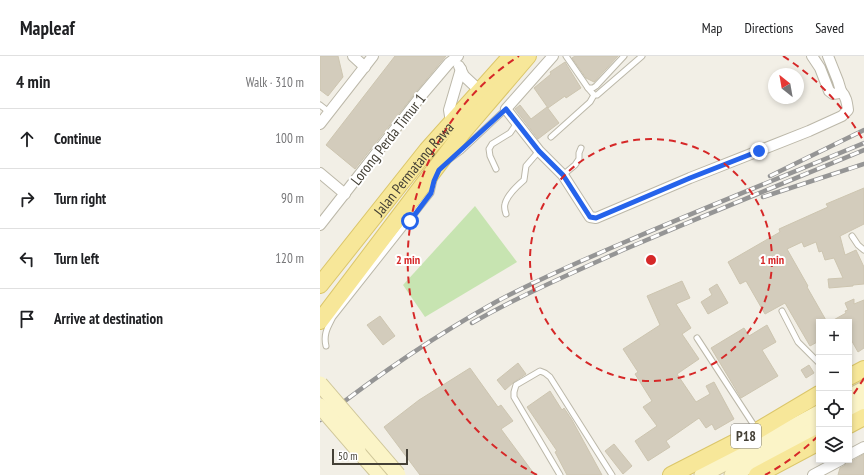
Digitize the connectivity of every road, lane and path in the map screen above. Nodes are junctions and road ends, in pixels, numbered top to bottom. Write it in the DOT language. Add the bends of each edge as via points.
graph roads {
  1 [pos="353,56"];
  2 [pos="373,56"];
  3 [pos="456,56"];
  4 [pos="511,56"];
  5 [pos="528,56"];
  6 [pos="553,56"];
  7 [pos="566,56"];
  8 [pos="624,56"];
  9 [pos="642,56"];
  10 [pos="812,56"];
  11 [pos="821,56"];
  12 [pos="828,56"];
  13 [pos="365,67"];
  14 [pos="461,70"];
  15 [pos="588,88"];
  16 [pos="479,90"];
  17 [pos="841,91"];
  18 [pos="594,95"];
  19 [pos="320,105"];
  20 [pos="506,109"];
  21 [pos="329,112"];
  22 [pos="451,122"];
  23 [pos="517,122"];
  24 [pos="320,124"];
  25 [pos="551,137"];
  26 [pos="581,148"];
  27 [pos="539,151"];
  28 [pos="496,170"];
  29 [pos="320,174"];
  30 [pos="563,175"];
  31 [pos="345,194"];
  32 [pos="506,214"];
  33 [pos="320,225"];
  34 [pos="852,236"];
  35 [pos="864,250"];
  36 [pos="322,280"];
  37 [pos="782,311"];
  38 [pos="320,321"];
  39 [pos="697,338"];
  40 [pos="326,346"];
  41 [pos="816,360"];
  42 [pos="864,369"];
  43 [pos="852,375"];
  44 [pos="320,384"];
  45 [pos="864,389"];
  46 [pos="852,395"];
  47 [pos="816,396"];
  48 [pos="864,403"];
  49 [pos="320,406"];
  50 [pos="852,409"];
  51 [pos="816,415"];
  52 [pos="864,417"];
  53 [pos="852,424"];
  54 [pos="757,430"];
  55 [pos="816,430"];
  56 [pos="816,444"];
  57 [pos="864,447"];
  58 [pos="852,453"];
  59 [pos="838,463"];
  60 [pos="828,472"];
  61 [pos="380,475"];
  62 [pos="398,475"];
  63 [pos="560,475"];
  64 [pos="612,475"];
  65 [pos="671,475"];
  66 [pos="702,475"];
  67 [pos="732,475"];
  68 [pos="757,475"];
  69 [pos="813,475"];
  1 -- 13 [label="street"];
  2 -- 13 [label="street"];
  3 -- 14 [label="street"];
  3 -- 31 [label="street, Lorong Perda Timur 1" via="421,96"];
  4 -- 16 [label="main road, Jalan Permatang Rawa"];
  5 -- 38 [label="main road" via="463,132"];
  6 -- 20 [label="street"];
  7 -- 15 [label="lane"];
  8 -- 15 [label="lane" via="596,86"];
  9 -- 18 [label="lane"];
  10 -- 11 [label="street"];
  10 -- 17 [label="street" via="829,91 833,94"];
  12 -- 17 [label="street"];
  13 -- 21 [label="street"];
  14 -- 16 [label="street"];
  14 -- 22 [label="street" via="449,110"];
  15 -- 18 [label="lane"];
  16 -- 22 [label="main road, Jalan Permatang Rawa"];
  17 -- 30 [label="street" via="845,95 848,110 842,116 596,218 590,217 586,212"];
  18 -- 25 [label="lane" via="590,102"];
  19 -- 21 [label="lane"];
  20 -- 23 [label="street"];
  20 -- 40 [label="lane" via="439,170 431,193 334,317 326,330"];
  21 -- 24 [label="street"];
  22 -- 36 [label="main road, Jalan Permatang Rawa"];
  23 -- 27 [label="street"];
  23 -- 28 [label="lane" via="510,133 492,144 489,149"];
  26 -- 30 [label="lane" via="580,159"];
  27 -- 30 [label="street"];
  27 -- 32 [label="lane" via="526,166 524,180 508,198 505,205"];
  29 -- 31 [label="street"];
  31 -- 33 [label="street, Lorong Perda Timur 1"];
  34 -- 35 [label="lane"];
  37 -- 41 [label="lane" via="798,342"];
  39 -- 54 [label="lane"];
  42 -- 43 [label="main road"];
  44 -- 62 [label="street, bridge"];
  45 -- 46 [label="street"];
  47 -- 54 [label="main road, P18"];
  48 -- 50 [label="street"];
  49 -- 61 [label="street, bridge"];
  51 -- 66 [label="street"];
  52 -- 53 [label="main road"];
  54 -- 65 [label="main road, P18"];
  55 -- 67 [label="street"];
  56 -- 68 [label="main road, P18"];
  57 -- 58 [label="street"];
  59 -- 60 [label="street"];
  60 -- 69 [label="street"];
  63 -- 64 [label="lane" via="514,397 516,385 540,371 550,377"];
}
